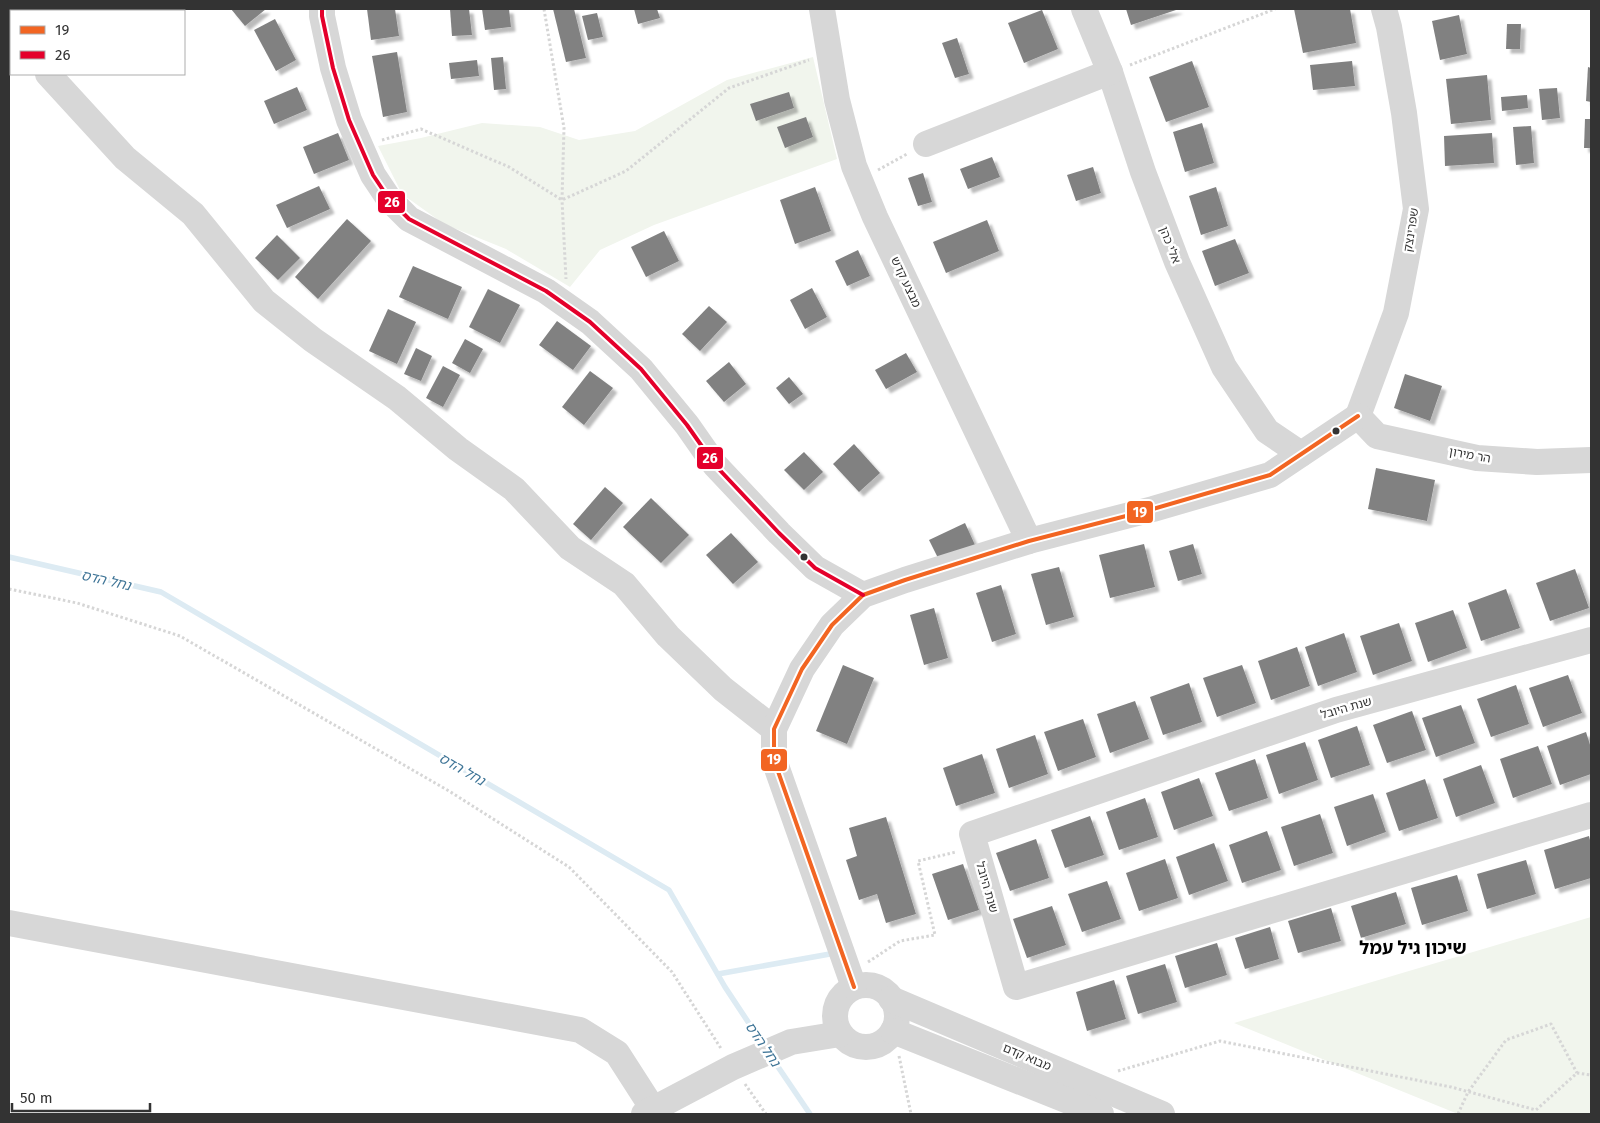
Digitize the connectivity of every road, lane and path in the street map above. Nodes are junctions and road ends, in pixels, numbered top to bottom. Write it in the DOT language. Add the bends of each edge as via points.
graph roads {
  1 [pos="322,9"];
  2 [pos="544,9"];
  3 [pos="822,9"];
  4 [pos="1084,9"];
  5 [pos="1275,9"];
  6 [pos="1384,9"];
  7 [pos="829,53"];
  8 [pos="1110,72"];
  9 [pos="49,75"];
  10 [pos="926,144"];
  11 [pos="360,147"];
  12 [pos="860,180"];
  13 [pos="562,200"];
  14 [pos="567,306"];
  15 [pos="1358,416"];
  16 [pos="1301,454"];
  17 [pos="1591,460"];
  18 [pos="1029,541"];
  19 [pos="9,590"];
  20 [pos="864,595"];
  21 [pos="1591,640"];
  22 [pos="774,729"];
  23 [pos="1591,815"];
  24 [pos="976,847"];
  25 [pos="9,923"];
  26 [pos="852,981"];
  27 [pos="891,999"];
  28 [pos="893,1031"];
  29 [pos="840,1034"];
  30 [pos="735,1062"];
  31 [pos="1577,1073"];
  32 [pos="1591,1075"];
  33 [pos="1084,1081"];
  34 [pos="1468,1092"];
  35 [pos="646,1112"];
  36 [pos="766,1114"];
  37 [pos="911,1114"];
  38 [pos="1101,1114"];
  39 [pos="1162,1114"];
  40 [pos="1458,1114"];
  1 -- 11 [label="street" via="333,68"];
  2 -- 13 [label="path" via="564,128"];
  3 -- 7 [label="street, מבצע קדש"];
  4 -- 8 [label="street, אלי כהן"];
  5 -- 8 [label="path"];
  6 -- 15 [label="street, שפרינצק" via="1404,114 1416,209 1396,313"];
  7 -- 12 [label="street, מבצע קדש" via="837,100"];
  7 -- 13 [label="path" via="729,88 626,171"];
  8 -- 10 [label="street"];
  8 -- 16 [label="street, אלי כהן" via="1177,262 1224,367 1267,431"];
  9 -- 22 [label="street" via="125,158 193,214 264,301 514,489 570,548 624,584 668,636 723,689"];
  10 -- 12 [label="path"];
  11 -- 13 [label="path" via="421,129 510,167"];
  11 -- 14 [label="street" via="378,183 409,219 546,291"];
  12 -- 18 [label="street, מבצע קדש"];
  13 -- 14 [label="path"];
  14 -- 20 [label="street" via="590,322 641,369 687,425 715,466 814,568"];
  15 -- 16 [label="street"];
  15 -- 17 [label="street, הר מירון" via="1376,436 1477,458 1537,462"];
  16 -- 18 [label="street" via="1270,474"];
  18 -- 20 [label="street"];
  19 -- 30 [label="path" via="77,603 180,636 448,792 569,868 672,972"];
  20 -- 22 [label="street" via="832,625 802,669"];
  21 -- 24 [label="street, שנת היובל" via="1327,713 972,834"];
  22 -- 26 [label="street" via="774,760"];
  23 -- 24 [label="street, שנת היובל" via="1016,987"];
  24 -- 26 [label="path" via="918,861 935,934 900,941"];
  25 -- 35 [label="street" via="580,1030 617,1053"];
  26 -- 27 [label="street" via="876,987"];
  26 -- 29 [label="street" via="836,1008 835,1018"];
  27 -- 28 [label="street" via="896,1009"];
  27 -- 33 [label="street, מבוא קדם"];
  28 -- 29 [label="street" via="888,1038 868,1047 857,1046"];
  28 -- 37 [label="path"];
  28 -- 38 [label="street, מבוא קדם"];
  29 -- 30 [label="street" via="791,1042"];
  30 -- 35 [label="street"];
  30 -- 36 [label="path"];
  31 -- 32 [label="path"];
  31 -- 34 [label="path" via="1536,1110"];
  31 -- 34 [label="path" via="1551,1024 1506,1040"];
  33 -- 34 [label="path" via="1220,1041"];
  33 -- 39 [label="street, מבוא קדם"];
  34 -- 40 [label="path"];
}
